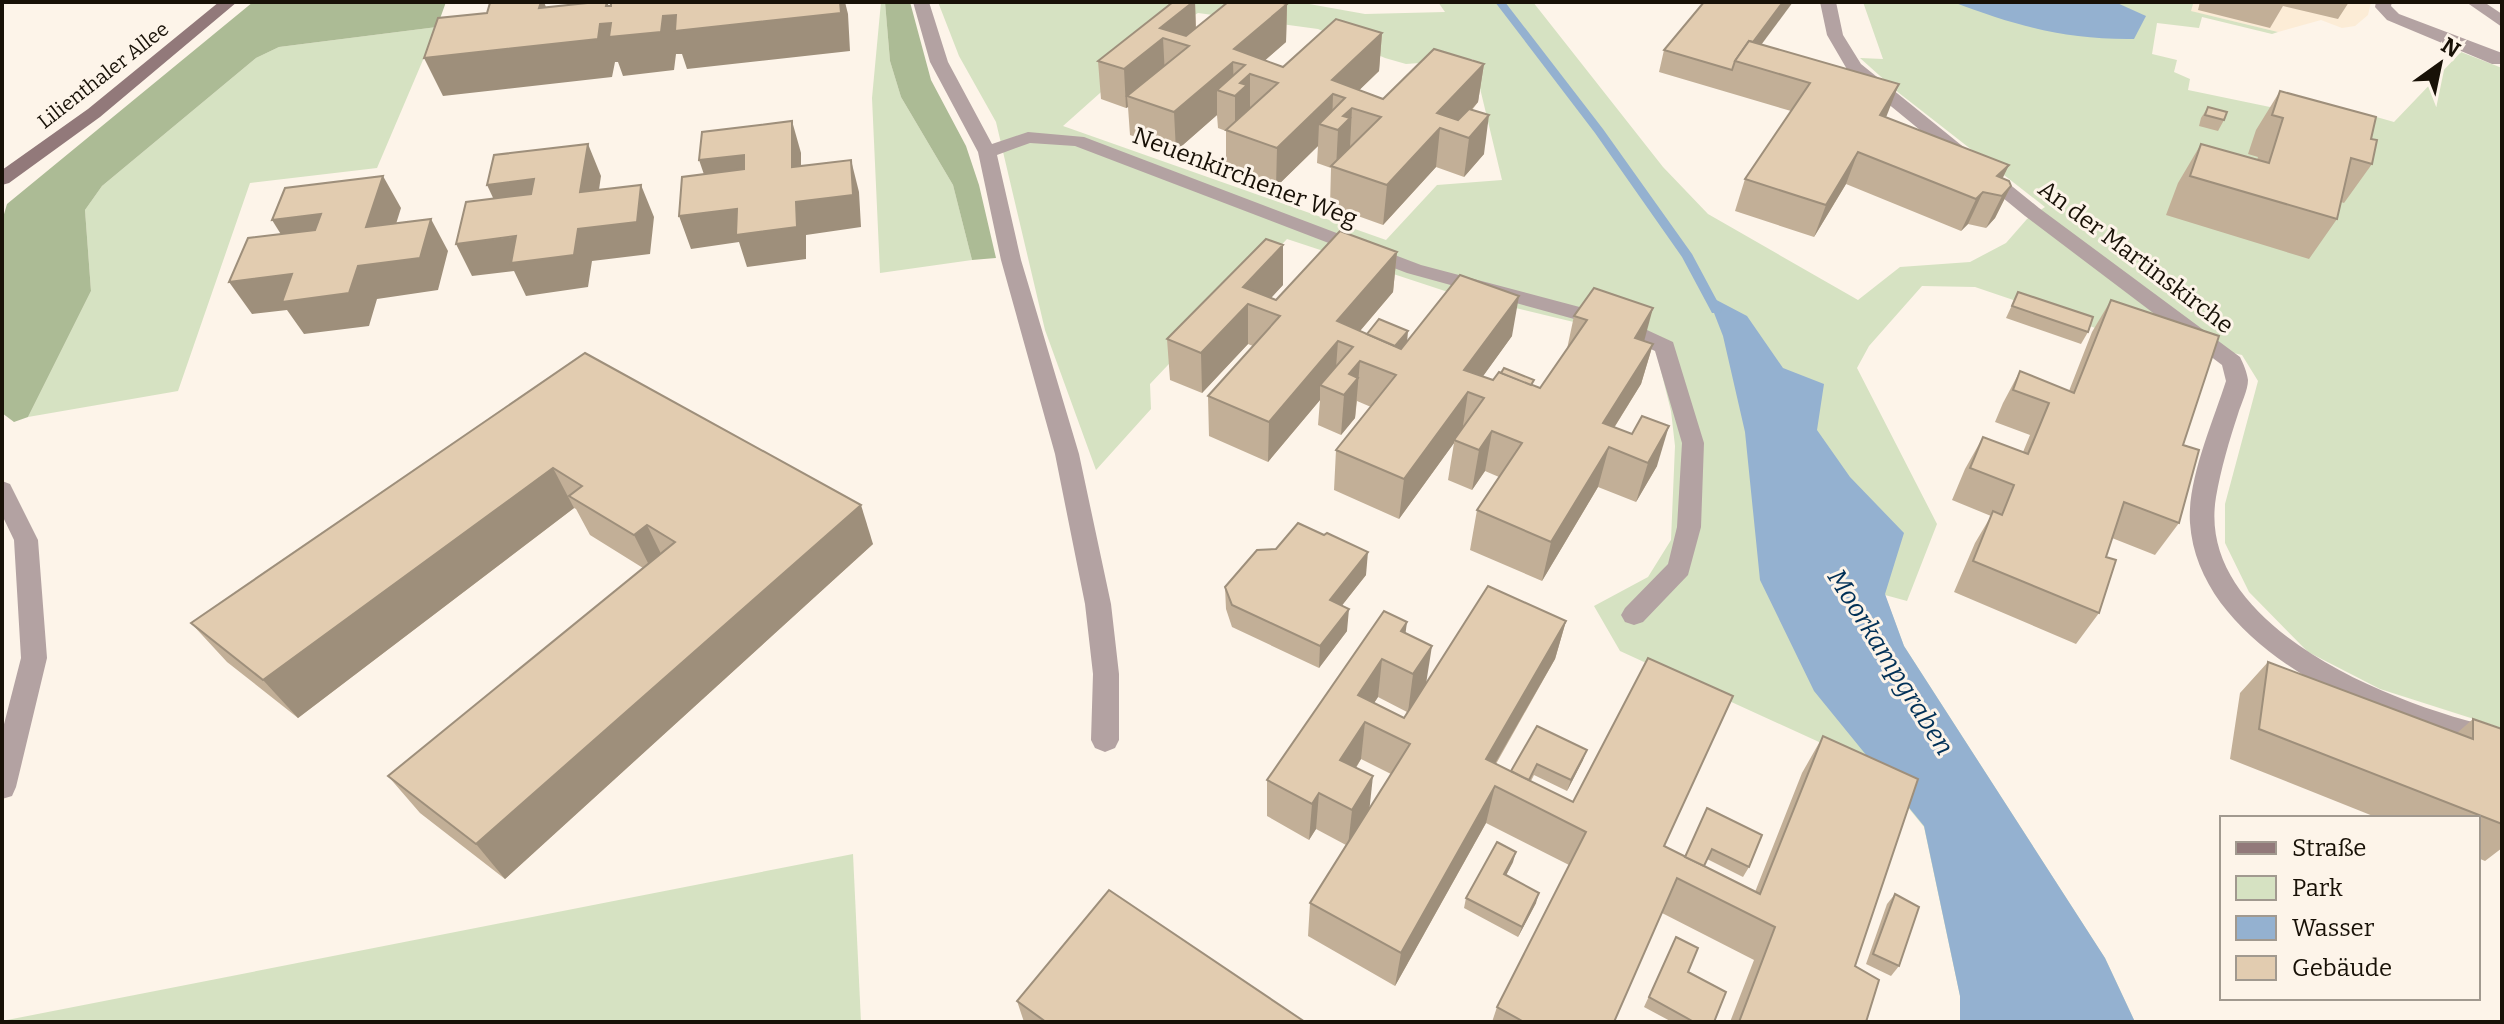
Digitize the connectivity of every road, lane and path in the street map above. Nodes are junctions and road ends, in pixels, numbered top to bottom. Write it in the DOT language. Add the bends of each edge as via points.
graph roads {
  1 [pos="229,2"];
  2 [pos="921,2"];
  3 [pos="1828,2"];
  4 [pos="2384,2"];
  5 [pos="2474,2"];
  6 [pos="2502,22"];
  7 [pos="2501,60"];
  8 [pos="987,152"];
  9 [pos="2,179"];
  10 [pos="2,490"];
  11 [pos="1634,615"];
  12 [pos="1105,740"];
  13 [pos="2502,741"];
  14 [pos="2,787"];
  1 -- 9 [label="main road, Lilienthaler Allee" via="94,113"];
  2 -- 8 [label="street" via="939,62"];
  3 -- 13 [label="street, An der Martinskirche" via="1835,35 1854,67 2032,212 2232,362 2237,381 2201,520 2211,564 2238,607 2281,647 2336,678 2413,714"];
  4 -- 7 [label="street" via="2393,17"];
  5 -- 6 [label="street"];
  8 -- 11 [label="street, Neuenkirchener Weg" via="1028,137 1078,141 1414,269 1614,323 1665,347 1693,443 1689,527 1679,568"];
  8 -- 12 [label="street" via="1011,260 1067,454 1098,604 1106,674"];
  10 -- 14 [label="street" via="26,540 34,658"];
}
